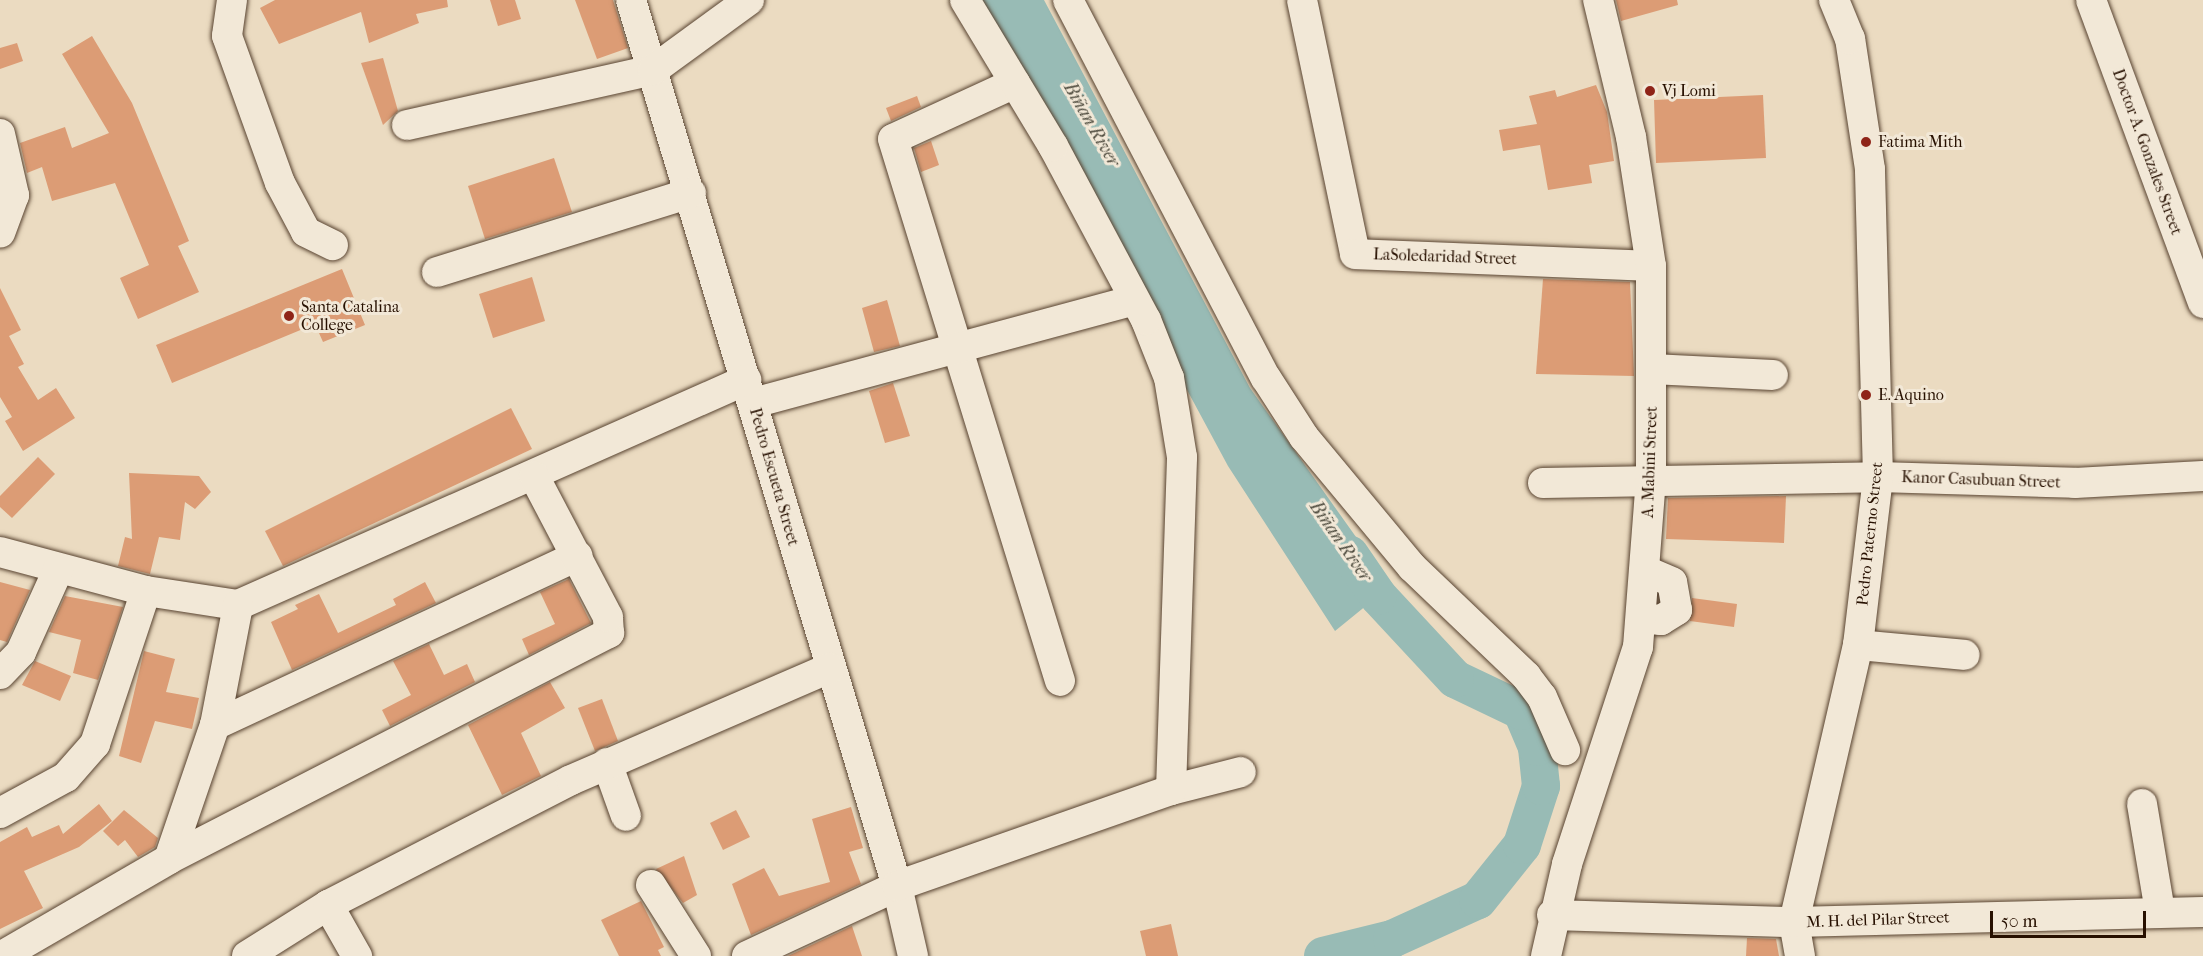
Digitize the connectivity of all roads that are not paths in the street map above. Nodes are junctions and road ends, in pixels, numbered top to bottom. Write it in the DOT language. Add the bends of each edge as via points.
graph roads {
  1 [pos="231,0"];
  2 [pos="631,0"];
  3 [pos="749,0"];
  4 [pos="966,0"];
  5 [pos="1068,0"];
  6 [pos="1302,0"];
  7 [pos="1598,0"];
  8 [pos="1834,0"];
  9 [pos="2091,0"];
  10 [pos="653,70"];
  11 [pos="1015,83"];
  12 [pos="407,125"];
  13 [pos="0,134"];
  14 [pos="691,193"];
  15 [pos="0,233"];
  16 [pos="333,245"];
  17 [pos="1651,266"];
  18 [pos="437,272"];
  19 [pos="1131,301"];
  20 [pos="2203,303"];
  21 [pos="958,348"];
  22 [pos="1652,369"];
  23 [pos="1773,375"];
  24 [pos="749,391"];
  25 [pos="534,476"];
  26 [pos="2203,476"];
  27 [pos="1652,477"];
  28 [pos="1878,477"];
  29 [pos="1543,483"];
  30 [pos="0,552"];
  31 [pos="577,556"];
  32 [pos="58,570"];
  33 [pos="146,591"];
  34 [pos="238,605"];
  35 [pos="1858,645"];
  36 [pos="1965,655"];
  37 [pos="830,668"];
  38 [pos="0,674"];
  39 [pos="1060,681"];
  40 [pos="214,725"];
  41 [pos="1565,750"];
  42 [pos="607,762"];
  43 [pos="1241,772"];
  44 [pos="1172,790"];
  45 [pos="2142,804"];
  46 [pos="0,813"];
  47 [pos="626,816"];
  48 [pos="169,859"];
  49 [pos="651,885"];
  50 [pos="897,886"];
  51 [pos="328,905"];
  52 [pos="2160,912"];
  53 [pos="2203,912"];
  54 [pos="1552,915"];
  55 [pos="1794,922"];
  56 [pos="2,956"];
  57 [pos="247,956"];
  58 [pos="357,956"];
  59 [pos="696,956"];
  60 [pos="747,956"];
  61 [pos="913,956"];
  62 [pos="1546,956"];
  63 [pos="1800,956"];
  1 -- 16 [label="street" via="227,36 280,183 306,232"];
  2 -- 10 [label="street, Pedro Escueta Street"];
  3 -- 10 [label="street"];
  4 -- 11 [label="street"];
  5 -- 41 [label="street" via="1266,378 1304,437 1412,567 1526,676 1542,697"];
  6 -- 17 [label="street, LaSoledaridad Street" via="1355,254"];
  7 -- 17 [label="street, A. Mabini Street" via="1631,137"];
  8 -- 28 [label="street, Pedro Paterno Street" via="1850,39 1870,170"];
  9 -- 20 [label="street, Doctor A. Gonzales Street"];
  10 -- 12 [label="street"];
  10 -- 14 [label="street, Pedro Escueta Street"];
  11 -- 19 [label="street" via="1053,146"];
  11 -- 21 [label="street" via="893,140"];
  13 -- 15 [label="street" via="14,195"];
  14 -- 18 [label="street"];
  14 -- 24 [label="street, Pedro Escueta Street"];
  17 -- 22 [label="street, A. Mabini Street"];
  19 -- 21 [label="street"];
  19 -- 44 [label="street" via="1146,320 1169,378 1182,457"];
  21 -- 24 [label="street"];
  21 -- 39 [label="street"];
  22 -- 23 [label="street"];
  22 -- 27 [label="street, A. Mabini Street"];
  24 -- 25 [label="street"];
  24 -- 37 [label="street, Pedro Escueta Street"];
  25 -- 31 [label="street"];
  25 -- 34 [label="street"];
  26 -- 28 [label="street, Kanor Casubuan Street" via="2075,483"];
  27 -- 28 [label="street, Kanor Casubuan Street"];
  27 -- 29 [label="street, Kanor Casubuan Street"];
  27 -- 54 [label="street, A. Mabini Street" via="1638,647"];
  28 -- 35 [label="street, Pedro Paterno Street"];
  30 -- 32 [label="street"];
  31 -- 40 [label="street"];
  31 -- 48 [label="street" via="611,625 609,633"];
  32 -- 33 [label="street"];
  32 -- 38 [label="street" via="21,652"];
  33 -- 34 [label="street"];
  33 -- 46 [label="street" via="95,744 66,777"];
  34 -- 40 [label="street"];
  35 -- 36 [label="street"];
  35 -- 55 [label="street, Pedro Paterno Street"];
  37 -- 42 [label="street"];
  37 -- 50 [label="street, Pedro Escueta Street"];
  40 -- 48 [label="street"];
  42 -- 47 [label="street"];
  42 -- 51 [label="street"];
  43 -- 44 [label="street"];
  44 -- 50 [label="street"];
  45 -- 52 [label="street"];
  48 -- 56 [label="street"];
  49 -- 59 [label="street"];
  50 -- 60 [label="street"];
  50 -- 61 [label="street, Pedro Escueta Street"];
  51 -- 57 [label="street"];
  51 -- 58 [label="street"];
  52 -- 53 [label="street, M. H. del Pilar Street"];
  52 -- 55 [label="street, M. H. del Pilar Street"];
  54 -- 55 [label="street, M. H. del Pilar Street"];
  54 -- 62 [label="street, A. Mabini Street"];
  55 -- 63 [label="street, Pedro Paterno Street"];
}
